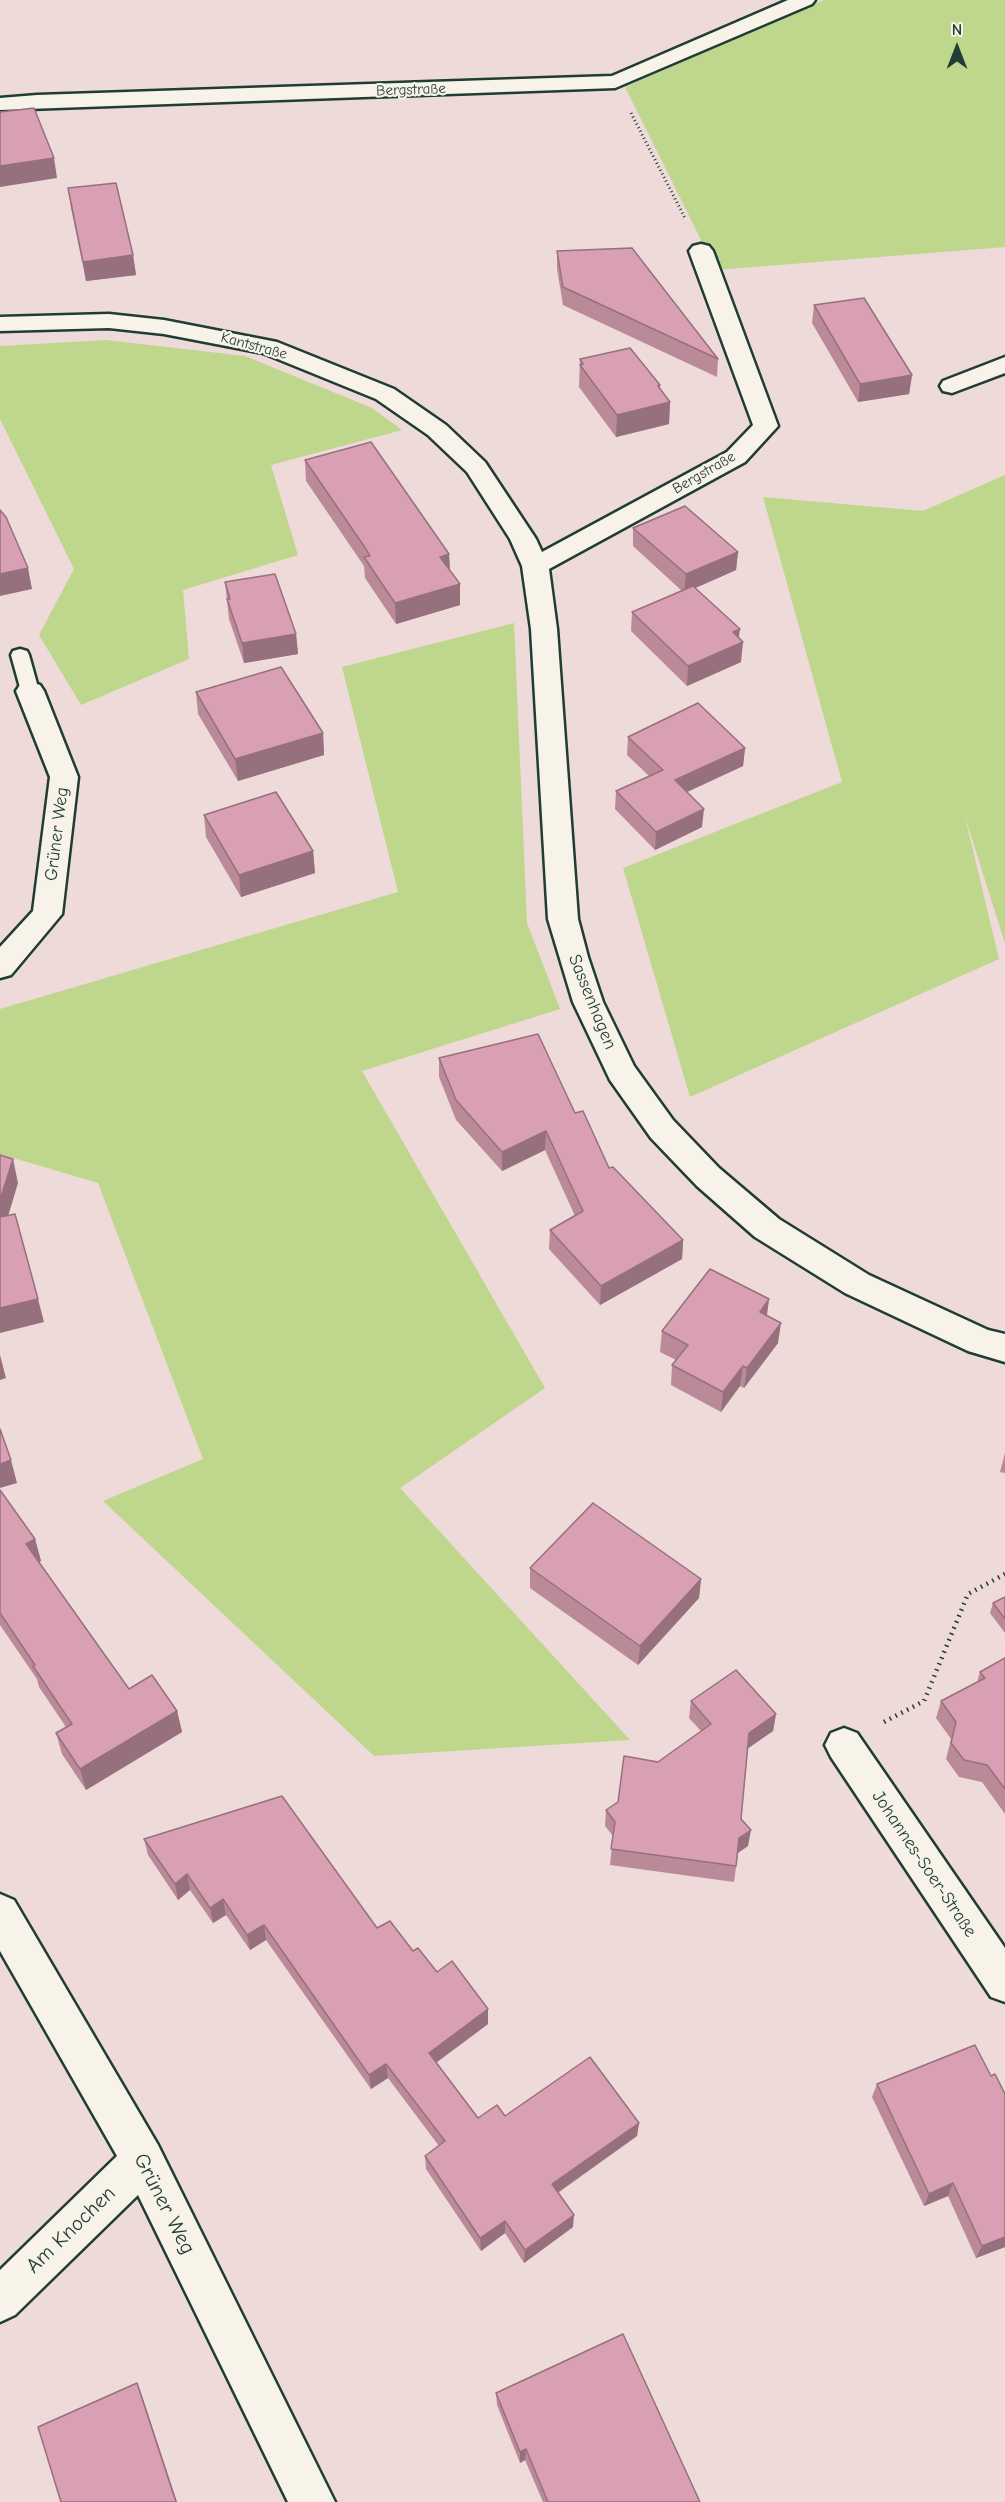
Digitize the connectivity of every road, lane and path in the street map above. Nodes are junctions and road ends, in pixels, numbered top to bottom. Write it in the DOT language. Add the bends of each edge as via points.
graph roads {
  1 [pos="805,0"];
  2 [pos="615,82"];
  3 [pos="0,104"];
  4 [pos="701,251"];
  5 [pos="0,324"];
  6 [pos="1005,363"];
  7 [pos="952,386"];
  8 [pos="476,467"];
  9 [pos="535,566"];
  10 [pos="20,655"];
  11 [pos="30,690"];
  12 [pos="0,967"];
  13 [pos="1005,1348"];
  14 [pos="1005,1574"];
  15 [pos="844,1745"];
  16 [pos="0,1913"];
  17 [pos="1005,1983"];
  18 [pos="143,2160"];
  19 [pos="0,2300"];
  20 [pos="312,2502"];
  1 -- 2 [label="street, Bergstraße"];
  2 -- 3 [label="street, Bergstraße"];
  2 -- 4 [label="path"];
  4 -- 9 [label="street, Bergstraße" via="766,426 736,457"];
  5 -- 8 [label="street, Kantstraße" via="110,321 269,347 385,394 437,430"];
  6 -- 7 [label="street"];
  8 -- 9 [label="street, Sassenhagen" via="523,539"];
  9 -- 13 [label="street, Sassenhagen" via="544,629 563,919 588,1002 621,1072 662,1129 708,1177 767,1228 857,1284 980,1341"];
  10 -- 11 [label="lane"];
  11 -- 12 [label="street, Grüner Weg" via="64,777 47,914"];
  14 -- 15 [label="path" via="968,1594 924,1701"];
  15 -- 17 [label="street, Johannes-Soer-Straße"];
  16 -- 18 [label="street, Grüner Weg"];
  18 -- 19 [label="street, Am Knochen"];
  18 -- 20 [label="street, Grüner Weg"];
}
